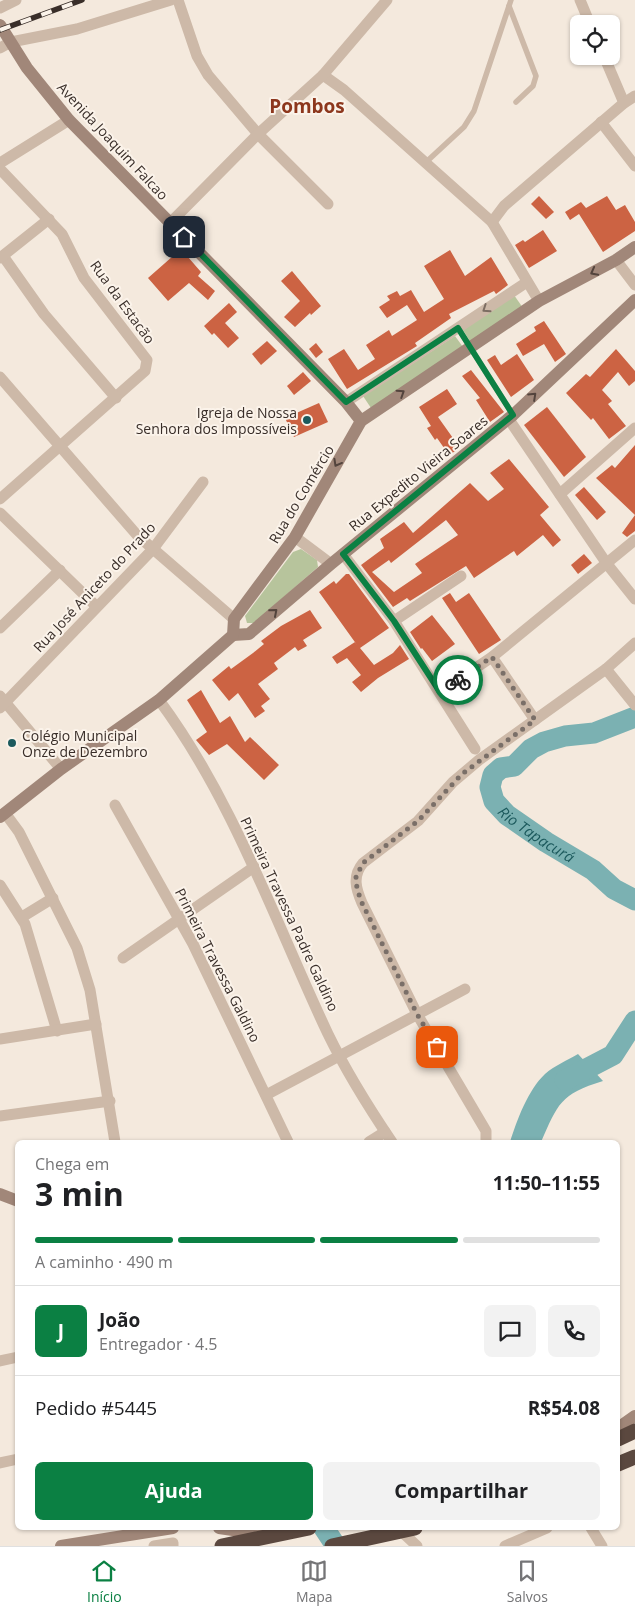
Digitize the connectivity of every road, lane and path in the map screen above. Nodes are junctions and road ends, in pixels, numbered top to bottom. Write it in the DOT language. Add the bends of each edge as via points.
graph roads {
  1 [pos="16,0"];
  2 [pos="171,0"];
  3 [pos="178,0"];
  4 [pos="387,0"];
  5 [pos="580,0"];
  6 [pos="510,3"];
  7 [pos="0,8"];
  8 [pos="586,15"];
  9 [pos="0,25"];
  10 [pos="5,45"];
  11 [pos="608,65"];
  12 [pos="323,75"];
  13 [pos="635,96"];
  14 [pos="516,102"];
  15 [pos="624,103"];
  16 [pos="69,120"];
  17 [pos="602,122"];
  18 [pos="258,134"];
  19 [pos="0,163"];
  20 [pos="424,164"];
  21 [pos="635,166"];
  22 [pos="0,169"];
  23 [pos="328,204"];
  24 [pos="49,219"];
  25 [pos="492,222"];
  26 [pos="170,223"];
  27 [pos="635,247"];
  28 [pos="2,257"];
  29 [pos="616,260"];
  30 [pos="527,282"];
  31 [pos="635,285"];
  32 [pos="635,300"];
  33 [pos="539,301"];
  34 [pos="458,328"];
  35 [pos="470,349"];
  36 [pos="0,377"];
  37 [pos="116,398"];
  38 [pos="346,402"];
  39 [pos="511,417"];
  40 [pos="361,421"];
  41 [pos="635,428"];
  42 [pos="60,447"];
  43 [pos="204,482"];
  44 [pos="560,494"];
  45 [pos="0,499"];
  46 [pos="0,513"];
  47 [pos="295,537"];
  48 [pos="635,540"];
  49 [pos="153,549"];
  50 [pos="343,554"];
  51 [pos="331,564"];
  52 [pos="607,564"];
  53 [pos="60,570"];
  54 [pos="461,576"];
  55 [pos="635,599"];
  56 [pos="96,606"];
  57 [pos="234,619"];
  58 [pos="394,621"];
  59 [pos="0,628"];
  60 [pos="233,635"];
  61 [pos="635,643"];
  62 [pos="492,657"];
  63 [pos="606,669"];
  64 [pos="440,692"];
  65 [pos="159,700"];
  66 [pos="2,702"];
  67 [pos="635,705"];
  68 [pos="535,720"];
  69 [pos="476,749"];
  70 [pos="61,769"];
  71 [pos="115,805"];
  72 [pos="2,815"];
  73 [pos="254,867"];
  74 [pos="0,884"];
  75 [pos="53,898"];
  76 [pos="22,917"];
  77 [pos="179,920"];
  78 [pos="123,958"];
  79 [pos="465,989"];
  80 [pos="417,1014"];
  81 [pos="96,1024"];
  82 [pos="57,1031"];
  83 [pos="0,1039"];
  84 [pos="340,1055"];
  85 [pos="266,1095"];
  86 [pos="110,1101"];
  87 [pos="0,1116"];
  88 [pos="385,1132"];
  89 [pos="486,1137"];
  90 [pos="115,1140"];
  91 [pos="287,1140"];
  92 [pos="372,1140"];
  93 [pos="391,1140"];
  94 [pos="0,1194"];
  95 [pos="15,1200"];
  96 [pos="15,1358"];
  97 [pos="0,1362"];
  98 [pos="635,1416"];
  99 [pos="620,1427"];
  100 [pos="635,1431"];
  101 [pos="620,1438"];
  102 [pos="635,1457"];
  103 [pos="15,1460"];
  104 [pos="0,1463"];
  105 [pos="620,1463"];
  106 [pos="161,1530"];
  107 [pos="240,1530"];
  108 [pos="299,1530"];
  109 [pos="404,1530"];
  110 [pos="409,1530"];
  111 [pos="544,1530"];
  112 [pos="592,1530"];
  113 [pos="261,1532"];
  114 [pos="529,1541"];
  115 [pos="84,1544"];
  116 [pos="173,1544"];
  117 [pos="61,1546"];
  118 [pos="154,1546"];
  119 [pos="222,1546"];
  120 [pos="332,1546"];
  121 [pos="417,1546"];
  122 [pos="505,1546"];
  123 [pos="602,1546"];
  1 -- 7 [label="street"];
  2 -- 10 [label="street" via="78,29"];
  3 -- 18 [label="street" via="202,68"];
  4 -- 12 [label="street"];
  5 -- 8 [label="street"];
  6 -- 14 [label="lane" via="536,76 533,86"];
  6 -- 20 [label="lane" via="472,115 457,134"];
  9 -- 10 [label="main road, Avenida Joaquim Falcao"];
  10 -- 16 [label="main road, Avenida Joaquim Falcao"];
  11 -- 15 [label="street"];
  12 -- 18 [label="street"];
  12 -- 20 [label="street" via="344,90"];
  13 -- 15 [label="street"];
  15 -- 17 [label="street"];
  16 -- 19 [label="street"];
  16 -- 26 [label="main road, Avenida Joaquim Falcao"];
  17 -- 21 [label="street"];
  17 -- 25 [label="street" via="504,206"];
  18 -- 23 [label="street"];
  18 -- 26 [label="street"];
  20 -- 25 [label="street" via="467,197"];
  22 -- 24 [label="street, Rua da Estacão"];
  24 -- 28 [label="street"];
  24 -- 37 [label="street, Rua da Estacão" via="62,234 84,278 146,360 145,371"];
  25 -- 30 [label="street"];
  26 -- 38 [label="main road, Avenida Joaquim Falcao"];
  27 -- 29 [label="main road, Rua do Comércio"];
  28 -- 37 [label="street" via="44,314"];
  29 -- 31 [label="street"];
  29 -- 33 [label="main road, Rua do Comércio, one-way"];
  30 -- 33 [label="street"];
  30 -- 34 [label="street, one-way"];
  39 -- 32 [label="main road, Rua Expedito Vieira Soares, one-way"];
  33 -- 35 [label="main road, Rua do Comércio"];
  34 -- 35 [label="lane"];
  34 -- 38 [label="street"];
  35 -- 39 [label="lane"];
  40 -- 35 [label="main road, Rua do Comércio, one-way"];
  36 -- 42 [label="street"];
  37 -- 42 [label="street"];
  38 -- 40 [label="main road, Avenida Joaquim Falcao"];
  39 -- 44 [label="street"];
  39 -- 50 [label="main road, Rua Expedito Vieira Soares"];
  40 -- 47 [label="main road, Rua do Comércio, one-way"];
  41 -- 44 [label="street"];
  42 -- 45 [label="street"];
  42 -- 49 [label="street"];
  43 -- 49 [label="street, Rua José Aniceto do Prado"];
  44 -- 52 [label="street"];
  46 -- 53 [label="street"];
  47 -- 51 [label="street"];
  47 -- 57 [label="main road, Rua do Comércio"];
  48 -- 52 [label="street"];
  49 -- 56 [label="street, Rua José Aniceto do Prado"];
  49 -- 57 [label="street"];
  50 -- 51 [label="main road, Rua Expedito Vieira Soares"];
  50 -- 58 [label="street"];
  60 -- 51 [label="main road, Rua Expedito Vieira Soares, one-way" via="250,634"];
  52 -- 55 [label="street"];
  52 -- 62 [label="street"];
  53 -- 56 [label="street"];
  53 -- 59 [label="street"];
  54 -- 58 [label="street"];
  56 -- 66 [label="street, Rua José Aniceto do Prado"];
  57 -- 60 [label="main road"];
  58 -- 64 [label="street"];
  60 -- 65 [label="main road"];
  61 -- 63 [label="street"];
  62 -- 64 [label="street"];
  62 -- 68 [label="street"];
  63 -- 67 [label="street"];
  63 -- 68 [label="street"];
  64 -- 69 [label="street"];
  65 -- 70 [label="main road"];
  65 -- 73 [label="street, Primeira Travessa Padre Galdino" via="200,760"];
  66 -- 70 [label="street"];
  68 -- 80 [label="street" via="462,774 418,821 363,863 357,872 359,895"];
  70 -- 72 [label="main road"];
  71 -- 77 [label="street, Primeira Travessa Galdino"];
  72 -- 75 [label="street" via="19,832"];
  73 -- 77 [label="street"];
  73 -- 84 [label="street, Primeira Travessa Padre Galdino"];
  74 -- 76 [label="street"];
  75 -- 76 [label="street"];
  75 -- 81 [label="street" via="76,948 90,990"];
  76 -- 82 [label="street"];
  77 -- 78 [label="street"];
  77 -- 85 [label="street, Primeira Travessa Galdino"];
  79 -- 80 [label="street"];
  80 -- 84 [label="street"];
  80 -- 89 [label="street"];
  81 -- 82 [label="street"];
  81 -- 86 [label="street"];
  82 -- 83 [label="street"];
  84 -- 85 [label="street"];
  84 -- 88 [label="street, Primeira Travessa Padre Galdino"];
  85 -- 91 [label="street, Primeira Travessa Galdino"];
  86 -- 87 [label="street"];
  86 -- 90 [label="street"];
  88 -- 92 [label="street"];
  88 -- 93 [label="street, Primeira Travessa Padre Galdino"];
  94 -- 95 [label="main road"];
  96 -- 97 [label="street"];
  98 -- 99 [label="main road"];
  100 -- 101 [label="highway"];
  102 -- 105 [label="highway"];
  103 -- 104 [label="street"];
  106 -- 115 [label="main road"];
  107 -- 113 [label="main road"];
  108 -- 113 [label="highway"];
  109 -- 120 [label="highway"];
  110 -- 121 [label="street"];
  111 -- 114 [label="street"];
  112 -- 123 [label="street"];
  113 -- 119 [label="highway"];
  114 -- 122 [label="street"];
  115 -- 117 [label="main road"];
  116 -- 118 [label="street"];
}
